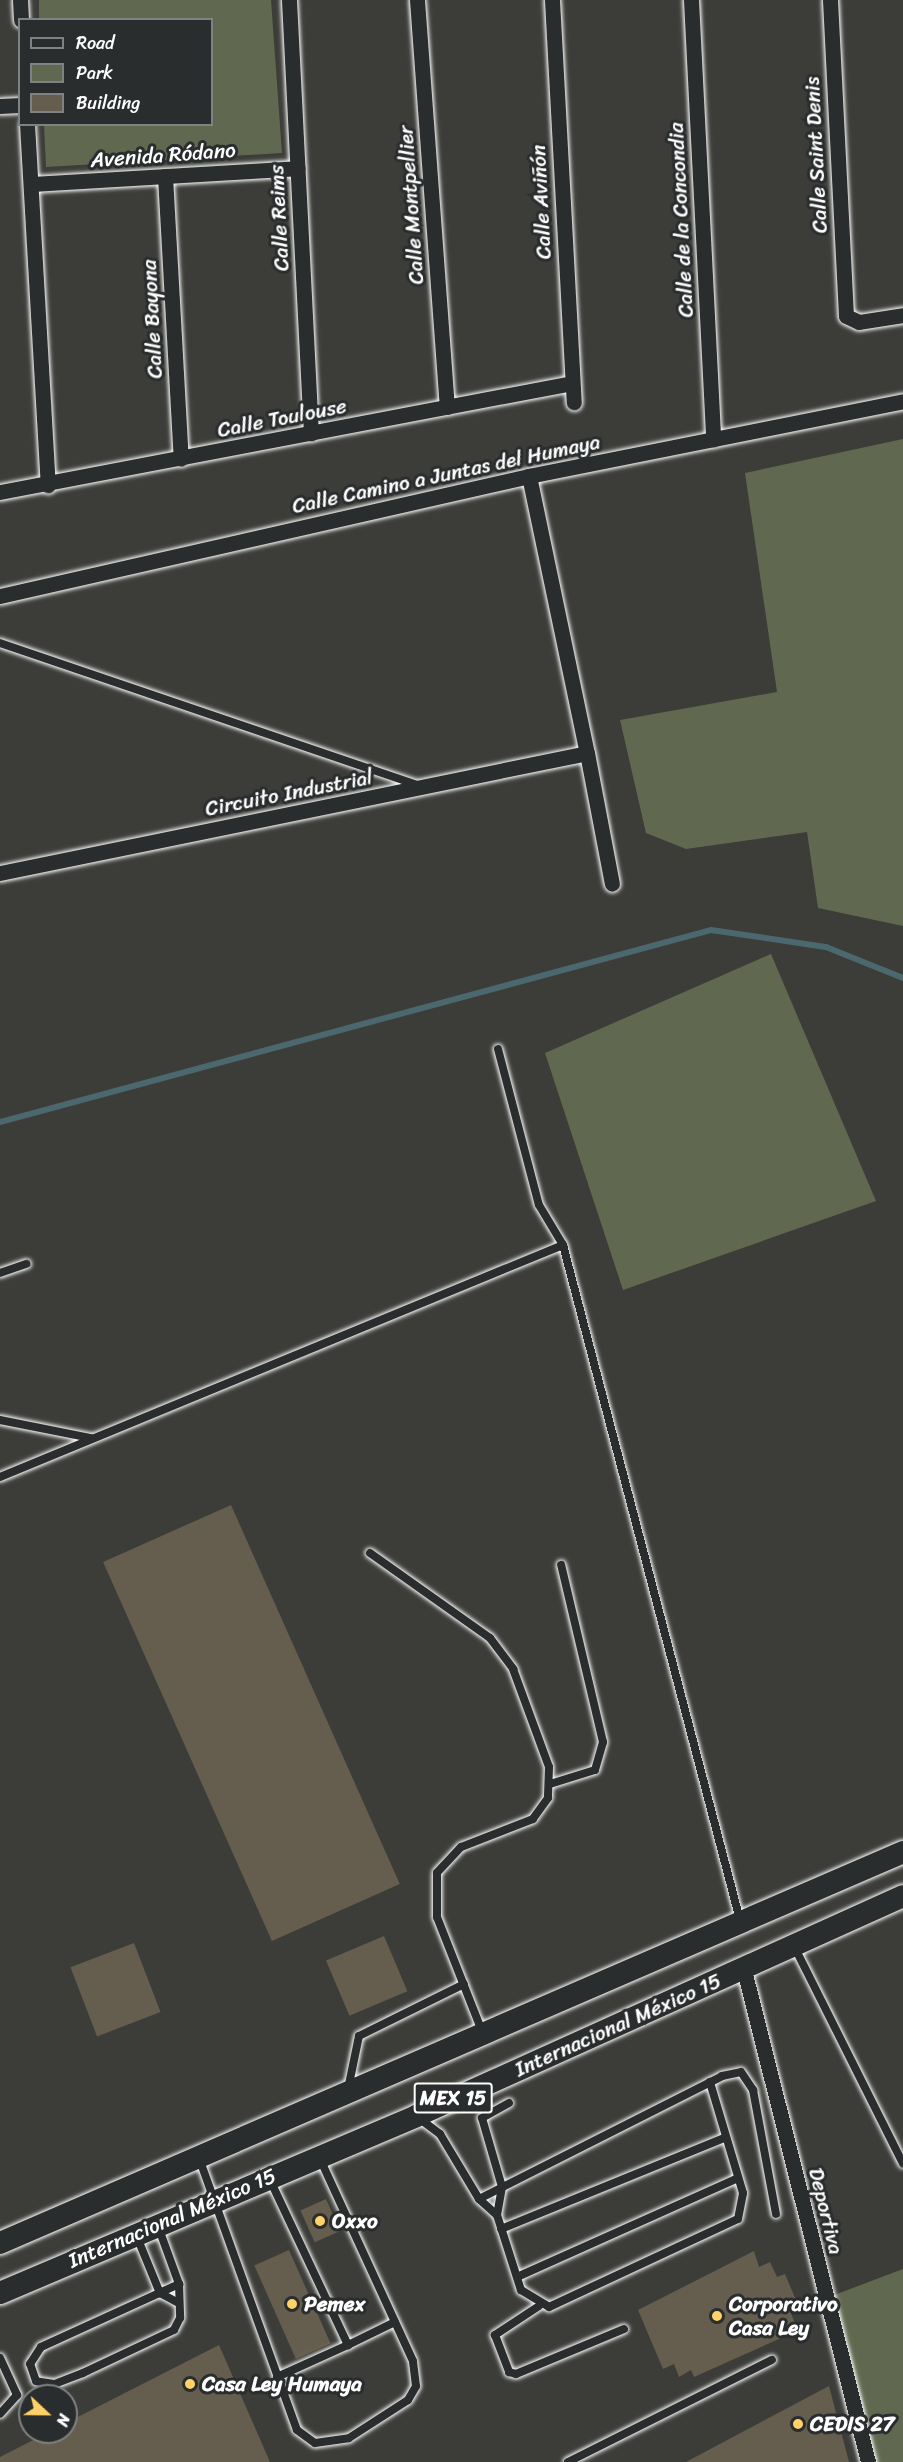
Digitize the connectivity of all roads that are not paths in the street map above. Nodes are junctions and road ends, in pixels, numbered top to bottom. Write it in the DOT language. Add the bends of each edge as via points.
graph roads {
  1 [pos="20,0"];
  2 [pos="289,0"];
  3 [pos="417,0"];
  4 [pos="552,0"];
  5 [pos="691,0"];
  6 [pos="830,0"];
  7 [pos="21,18"];
  8 [pos="18,105"];
  9 [pos="0,106"];
  10 [pos="27,126"];
  11 [pos="298,168"];
  12 [pos="165,176"];
  13 [pos="30,184"];
  14 [pos="903,315"];
  15 [pos="572,383"];
  16 [pos="903,401"];
  17 [pos="574,402"];
  18 [pos="447,407"];
  19 [pos="311,433"];
  20 [pos="713,438"];
  21 [pos="181,459"];
  22 [pos="529,476"];
  23 [pos="48,485"];
  24 [pos="0,492"];
  25 [pos="0,596"];
  26 [pos="0,643"];
  27 [pos="587,753"];
  28 [pos="423,788"];
  29 [pos="0,873"];
  30 [pos="612,884"];
  31 [pos="498,1049"];
  32 [pos="563,1245"];
  33 [pos="26,1264"];
  34 [pos="0,1273"];
  35 [pos="0,1419"];
  36 [pos="93,1438"];
  37 [pos="0,1477"];
  38 [pos="370,1553"];
  39 [pos="561,1565"];
  40 [pos="550,1784"];
  41 [pos="903,1836"];
  42 [pos="903,1852"];
  43 [pos="810,1892"];
  44 [pos="903,1896"];
  45 [pos="740,1921"];
  46 [pos="795,1946"];
  47 [pos="744,1970"];
  48 [pos="464,1984"];
  49 [pos="483,2031"];
  50 [pos="710,2082"];
  51 [pos="348,2089"];
  52 [pos="509,2103"];
  53 [pos="416,2116"];
  54 [pos="726,2137"];
  55 [pos="199,2156"];
  56 [pos="319,2156"];
  57 [pos="903,2164"];
  58 [pos="268,2176"];
  59 [pos="738,2178"];
  60 [pos="502,2187"];
  61 [pos="213,2199"];
  62 [pos="479,2199"];
  63 [pos="776,2214"];
  64 [pos="497,2215"];
  65 [pos="157,2224"];
  66 [pos="501,2229"];
  67 [pos="135,2233"];
  68 [pos="0,2243"];
  69 [pos="517,2277"];
  70 [pos="179,2284"];
  71 [pos="0,2293"];
  72 [pos="160,2293"];
  73 [pos="177,2302"];
  74 [pos="539,2306"];
  75 [pos="395,2322"];
  76 [pos="624,2329"];
  77 [pos="348,2345"];
  78 [pos="772,2360"];
  79 [pos="1,2362"];
  80 [pos="277,2377"];
  81 [pos="0,2414"];
  82 [pos="568,2462"];
  83 [pos="868,2462"];
  1 -- 7 [label="street"];
  2 -- 11 [label="street, Calle Reims"];
  3 -- 18 [label="street, Calle Montpellier"];
  4 -- 15 [label="street, Calle Aviñón"];
  5 -- 20 [label="street, Calle de la Concondia"];
  6 -- 14 [label="street, Calle Saint Denis" via="844,308 846,316 859,322"];
  8 -- 9 [label="street"];
  10 -- 13 [label="street"];
  11 -- 12 [label="street, Avenida Ródano"];
  11 -- 19 [label="street, Calle Reims"];
  12 -- 13 [label="street, Avenida Ródano"];
  12 -- 21 [label="street, Calle Bayona"];
  13 -- 23 [label="street"];
  15 -- 17 [label="street, Calle Aviñón"];
  15 -- 18 [label="street, Calle Toulouse"];
  16 -- 20 [label="street, Calle Camino a Juntas del Humaya"];
  18 -- 19 [label="street, Calle Toulouse"];
  19 -- 21 [label="street, Calle Toulouse"];
  20 -- 22 [label="street, Calle Camino a Juntas del Humaya"];
  21 -- 23 [label="street, Calle Toulouse"];
  22 -- 25 [label="street, Calle Camino a Juntas del Humaya"];
  22 -- 27 [label="street"];
  23 -- 24 [label="street, Calle Toulouse"];
  26 -- 28 [label="lane"];
  27 -- 28 [label="street, Circuito Industrial"];
  27 -- 30 [label="street"];
  28 -- 29 [label="street, Circuito Industrial"];
  31 -- 32 [label="lane" via="539,1205"];
  32 -- 36 [label="lane"];
  32 -- 45 [label="lane"];
  33 -- 34 [label="lane"];
  35 -- 36 [label="lane"];
  36 -- 37 [label="lane"];
  38 -- 40 [label="lane" via="490,1638 513,1669 534,1716"];
  39 -- 40 [label="lane" via="603,1742 595,1770"];
  40 -- 48 [label="lane" via="544,1808 533,1819 461,1847 437,1873 437,1917"];
  41 -- 43 [label="main road"];
  42 -- 43 [label="main road, MEX 15"];
  43 -- 45 [label="main road, MEX 15"];
  44 -- 46 [label="main road, Internacional México 15 / MEX 15"];
  45 -- 49 [label="main road, MEX 15"];
  46 -- 47 [label="main road, Internacional México 15 / MEX 15"];
  46 -- 57 [label="lane"];
  47 -- 53 [label="main road, Internacional México 15 / MEX 15"];
  47 -- 83 [label="street, Deportiva"];
  48 -- 49 [label="lane"];
  48 -- 51 [label="lane" via="359,2036"];
  49 -- 51 [label="main road, MEX 15"];
  50 -- 54 [label="lane"];
  50 -- 60 [label="lane"];
  50 -- 63 [label="lane" via="736,2073 748,2078"];
  51 -- 55 [label="main road, MEX 15"];
  52 -- 60 [label="lane" via="482,2118"];
  53 -- 56 [label="main road, Internacional México 15 / MEX 15"];
  53 -- 62 [label="lane" via="440,2134"];
  54 -- 59 [label="lane"];
  54 -- 66 [label="lane"];
  55 -- 61 [label="lane"];
  55 -- 68 [label="main road, MEX 15"];
  56 -- 58 [label="main road, Internacional México 15 / MEX 15"];
  56 -- 75 [label="lane"];
  58 -- 61 [label="main road, Internacional México 15 / MEX 15"];
  58 -- 77 [label="lane"];
  59 -- 69 [label="lane"];
  59 -- 74 [label="lane" via="743,2193 738,2219 572,2297"];
  60 -- 62 [label="lane"];
  60 -- 64 [label="lane"];
  61 -- 65 [label="main road, Internacional México 15 / MEX 15"];
  61 -- 80 [label="lane"];
  62 -- 64 [label="lane"];
  64 -- 66 [label="lane"];
  65 -- 67 [label="main road, Internacional México 15 / MEX 15"];
  65 -- 70 [label="lane"];
  66 -- 69 [label="lane"];
  67 -- 71 [label="main road, Internacional México 15 / MEX 15"];
  67 -- 72 [label="lane"];
  69 -- 74 [label="lane" via="528,2299"];
  70 -- 72 [label="lane"];
  70 -- 73 [label="lane"];
  72 -- 73 [label="lane"];
  72 -- 73 [label="lane" via="41,2347 30,2364 36,2381 54,2384 161,2338 180,2318"];
  74 -- 76 [label="lane" via="495,2335 509,2372 516,2374"];
  75 -- 77 [label="lane"];
  75 -- 80 [label="lane" via="413,2361 416,2386 401,2405 349,2438 324,2443 305,2439"];
  77 -- 80 [label="lane"];
  78 -- 82 [label="lane"];
  79 -- 81 [label="lane" via="17,2395"];
}
